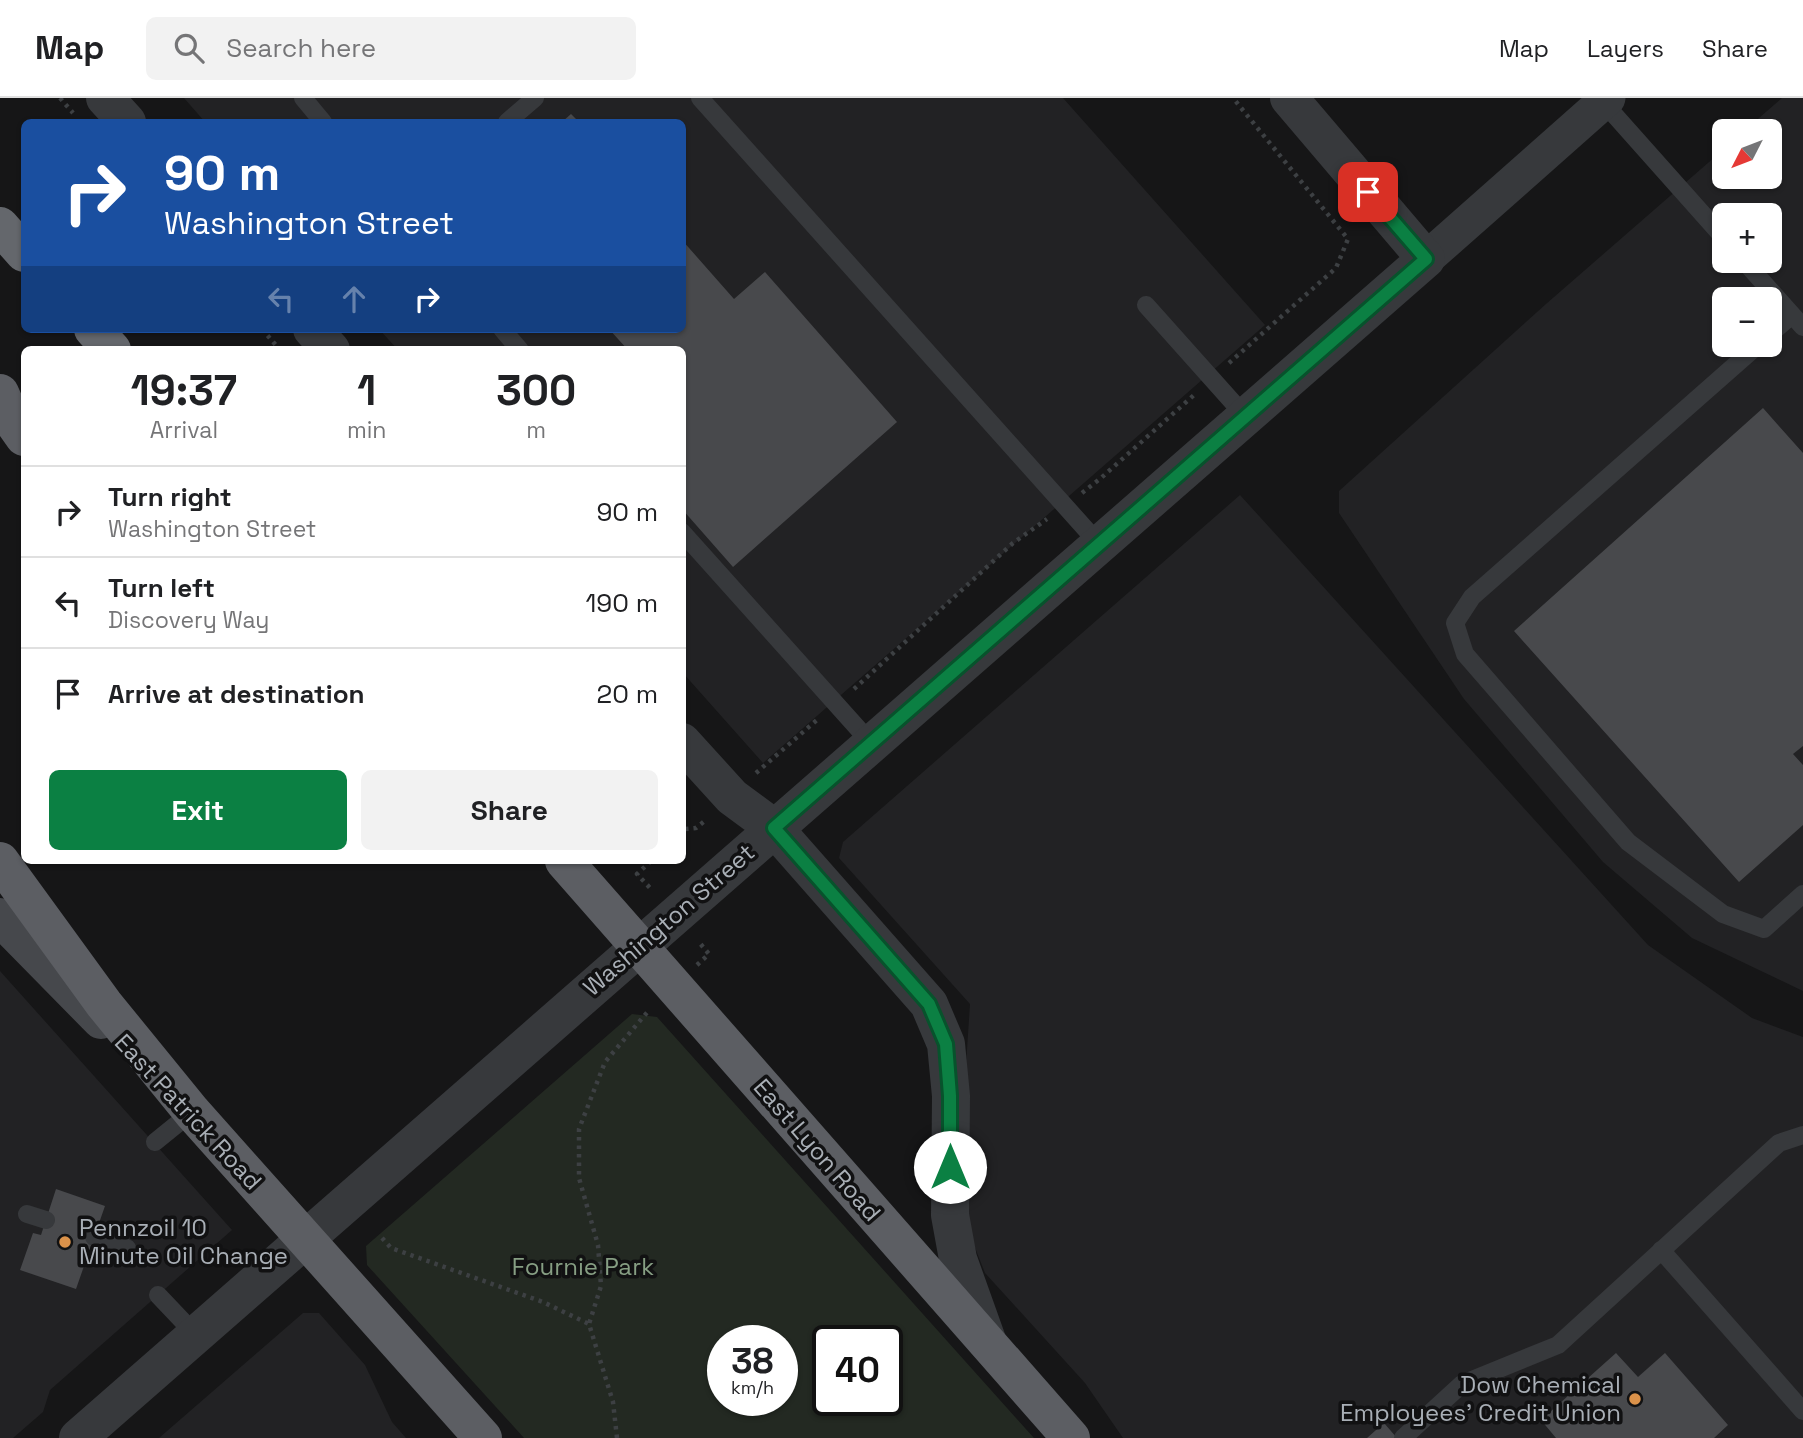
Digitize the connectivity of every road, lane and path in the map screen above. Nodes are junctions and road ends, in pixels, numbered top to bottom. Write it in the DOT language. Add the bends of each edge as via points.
graph roads {
  1 [pos="303,98"];
  2 [pos="535,98"];
  3 [pos="700,98"];
  4 [pos="1289,98"];
  5 [pos="1606,100"];
  6 [pos="320,119"];
  7 [pos="510,119"];
  8 [pos="1712,224"];
  9 [pos="0,226"];
  10 [pos="21,250"];
  11 [pos="1426,259"];
  12 [pos="1755,273"];
  13 [pos="1146,305"];
  14 [pos="1798,321"];
  15 [pos="1782,329"];
  16 [pos="97,333"];
  17 [pos="316,333"];
  18 [pos="108,346"];
  19 [pos="327,346"];
  20 [pos="1744,357"];
  21 [pos="0,393"];
  22 [pos="1246,417"];
  23 [pos="21,433"];
  24 [pos="686,536"];
  25 [pos="1099,544"];
  26 [pos="872,743"];
  27 [pos="686,746"];
  28 [pos="774,828"];
  29 [pos="0,861"];
  30 [pos="567,864"];
  31 [pos="648,864"];
  32 [pos="1803,894"];
  33 [pos="674,915"];
  34 [pos="0,917"];
  35 [pos="639,946"];
  36 [pos="674,986"];
  37 [pos="192,1112"];
  38 [pos="1803,1135"];
  39 [pos="155,1142"];
  40 [pos="27,1214"];
  41 [pos="46,1220"];
  42 [pos="94,1237"];
  43 [pos="304,1238"];
  44 [pos="382,1238"];
  45 [pos="127,1248"];
  46 [pos="1661,1250"];
  47 [pos="158,1295"];
  48 [pos="589,1324"];
  49 [pos="195,1335"];
  50 [pos="989,1345"];
  51 [pos="1803,1411"];
  52 [pos="78,1438"];
  53 [pos="483,1438"];
  54 [pos="617,1438"];
  55 [pos="1071,1438"];
  56 [pos="1403,1438"];
  1 -- 6 [label="lane"];
  2 -- 7 [label="lane"];
  3 -- 25 [label="lane"];
  4 -- 11 [label="street"];
  5 -- 8 [label="lane"];
  5 -- 11 [label="street, Washington Street"];
  9 -- 10 [label="highway"];
  11 -- 22 [label="street, Washington Street"];
  12 -- 14 [label="lane"];
  13 -- 22 [label="lane"];
  14 -- 15 [label="lane"];
  16 -- 18 [label="highway"];
  17 -- 19 [label="street"];
  20 -- 32 [label="lane" via="1472,597 1455,623 1465,654 1628,842 1723,914 1763,929"];
  21 -- 23 [label="highway"];
  22 -- 25 [label="street, Washington Street"];
  24 -- 26 [label="lane"];
  25 -- 26 [label="street, Washington Street"];
  26 -- 28 [label="street, Washington Street"];
  27 -- 28 [label="street" via="732,797"];
  28 -- 33 [label="street, Washington Street"];
  28 -- 50 [label="street" via="929,1004 946,1044 950,1214 958,1259"];
  29 -- 37 [label="highway" via="104,1004"];
  30 -- 35 [label="highway, East Lyon Road"];
  31 -- 33 [label="path" via="637,874"];
  33 -- 35 [label="street, Washington Street"];
  33 -- 36 [label="path" via="709,954"];
  34 -- 37 [label="main road, East Patrick Road"];
  35 -- 36 [label="highway, East Lyon Road"];
  35 -- 43 [label="street, Washington Street"];
  36 -- 48 [label="path" via="605,1062 579,1129 579,1178 598,1245 601,1286"];
  36 -- 50 [label="highway, East Lyon Road"];
  37 -- 39 [label="lane"];
  37 -- 43 [label="highway, East Patrick Road"];
  38 -- 46 [label="lane" via="1779,1143"];
  40 -- 41 [label="lane"];
  42 -- 45 [label="lane"];
  43 -- 49 [label="street, Washington Street"];
  43 -- 53 [label="highway, East Patrick Road"];
  44 -- 48 [label="path" via="391,1248 543,1302"];
  46 -- 51 [label="lane"];
  46 -- 56 [label="lane" via="1559,1345 1462,1384"];
  47 -- 49 [label="lane"];
  48 -- 54 [label="path" via="613,1402"];
  49 -- 52 [label="street, Washington Street"];
  50 -- 55 [label="highway, East Lyon Road"];
}
